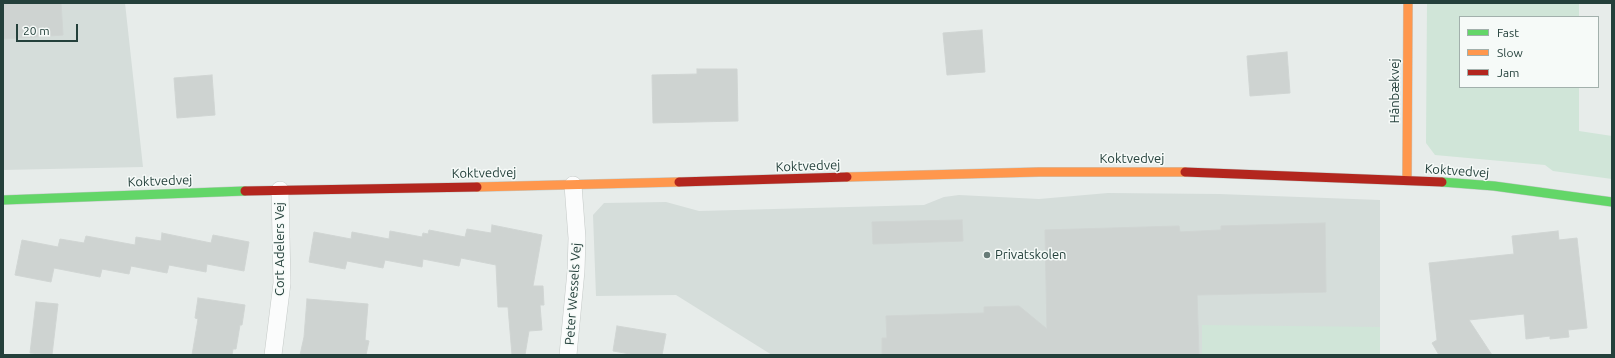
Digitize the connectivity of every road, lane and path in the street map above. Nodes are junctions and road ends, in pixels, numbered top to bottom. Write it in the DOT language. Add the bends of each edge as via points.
graph roads {
  1 [pos="1408,3"];
  2 [pos="1408,180"];
  3 [pos="573,185"];
  4 [pos="280,190"];
  5 [pos="3,200"];
  6 [pos="1612,202"];
  7 [pos="272,355"];
  8 [pos="568,355"];
  1 -- 2 [label="street, Hånbækvej"];
  2 -- 3 [label="street, Koktvedvej" via="1182,172 1055,172"];
  2 -- 6 [label="street, Koktvedvej" via="1494,186"];
  3 -- 4 [label="street, Koktvedvej"];
  3 -- 8 [label="street, Peter Wessels Vej" via="577,238"];
  4 -- 5 [label="street, Koktvedvej"];
  4 -- 7 [label="street, Cort Adelers Vej" via="282,283"];
}
